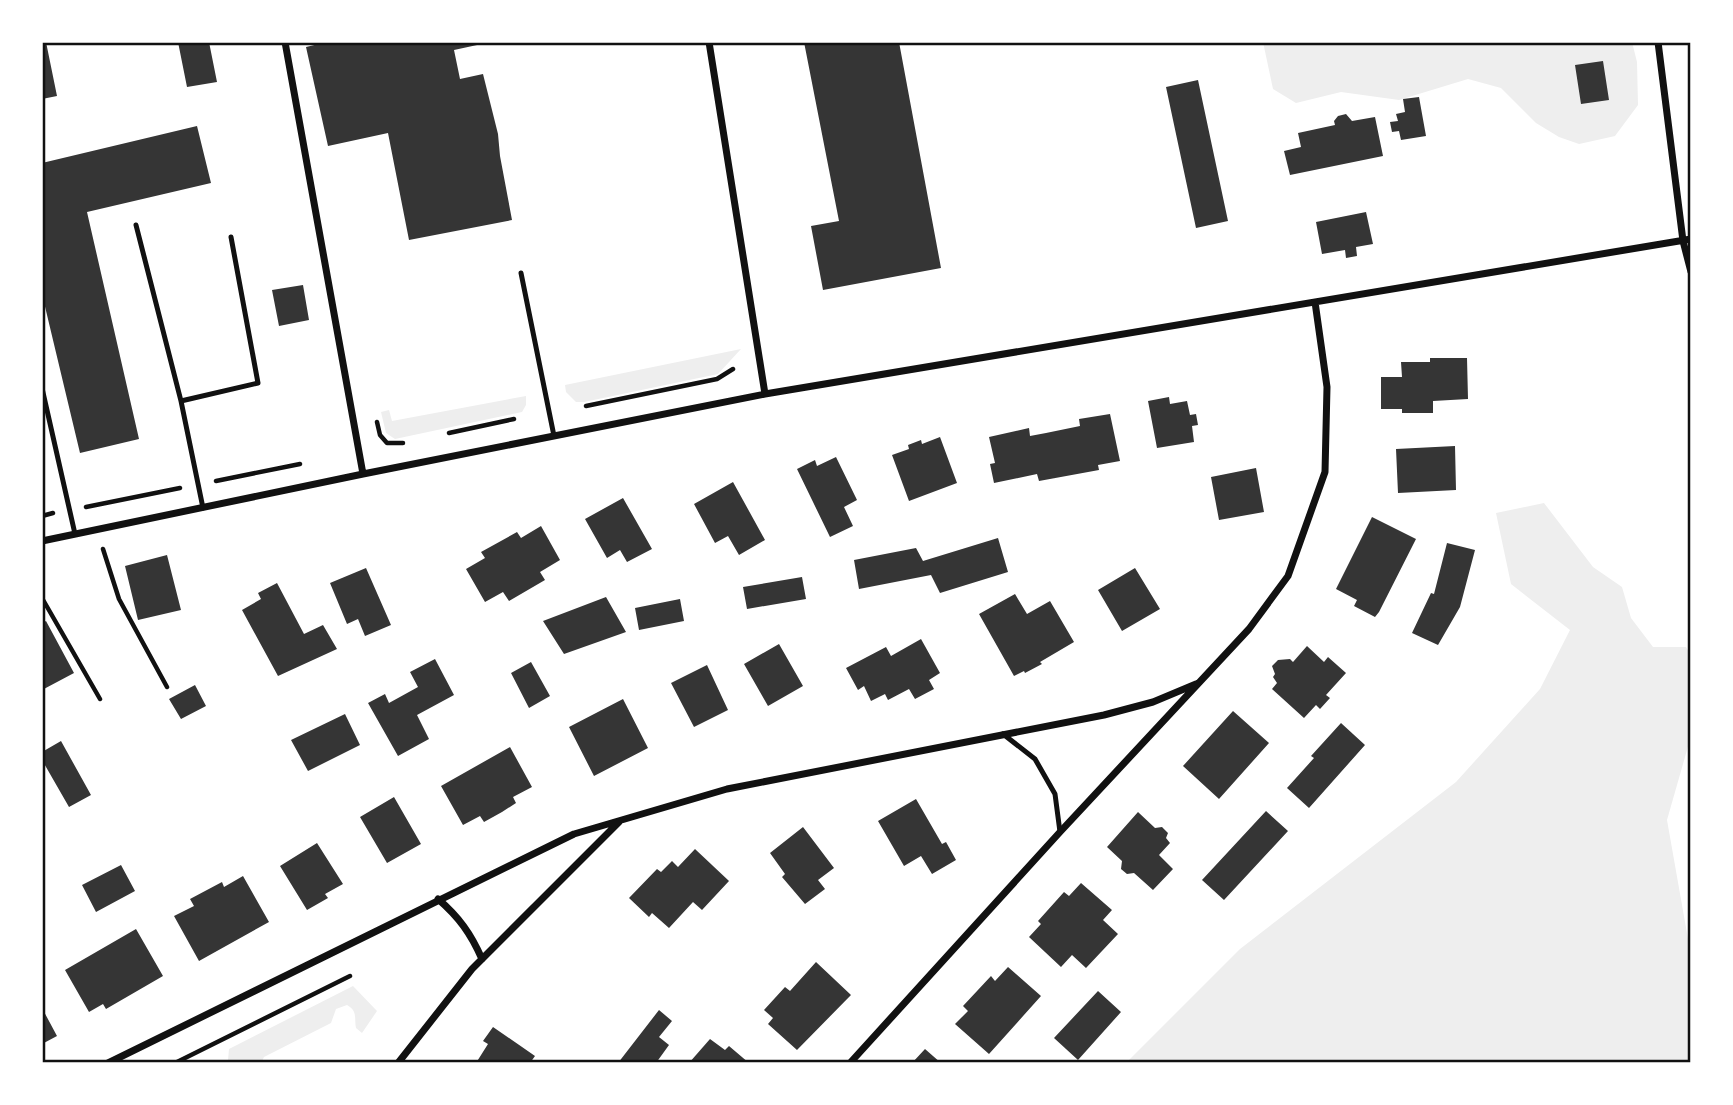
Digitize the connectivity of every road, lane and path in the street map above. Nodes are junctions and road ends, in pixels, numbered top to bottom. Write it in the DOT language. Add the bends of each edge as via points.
graph roads {
  1 [pos="285,42"];
  2 [pos="709,42"];
  3 [pos="1658,42"];
  4 [pos="136,225"];
  5 [pos="231,237"];
  6 [pos="1687,240"];
  7 [pos="1691,272"];
  8 [pos="521,273"];
  9 [pos="1315,302"];
  10 [pos="733,369"];
  11 [pos="42,388"];
  12 [pos="765,394"];
  13 [pos="181,401"];
  14 [pos="586,406"];
  15 [pos="514,419"];
  16 [pos="376,421"];
  17 [pos="440,435"];
  18 [pos="554,436"];
  19 [pos="404,443"];
  20 [pos="363,474"];
  21 [pos="203,508"];
  22 [pos="97,531"];
  23 [pos="75,534"];
  24 [pos="42,541"];
  25 [pos="42,598"];
  26 [pos="1196,684"];
  27 [pos="167,687"];
  28 [pos="100,699"];
  29 [pos="1002,733"];
  30 [pos="620,821"];
  31 [pos="1060,832"];
  32 [pos="438,899"];
  33 [pos="482,959"];
  34 [pos="350,976"];
  35 [pos="108,1063"];
  36 [pos="175,1063"];
  37 [pos="398,1063"];
  38 [pos="850,1063"];
  1 -- 20 [label="street"];
  2 -- 12 [label="street"];
  3 -- 6 [label="street"];
  4 -- 13 [label="lane"];
  5 -- 13 [label="lane" via="258,383"];
  6 -- 7 [label="street"];
  6 -- 9 [label="street"];
  8 -- 18 [label="lane"];
  9 -- 12 [label="street"];
  9 -- 26 [label="street" via="1327,387 1325,472 1288,576 1249,629"];
  10 -- 14 [label="path" via="716,379"];
  11 -- 23 [label="lane"];
  12 -- 18 [label="street"];
  13 -- 21 [label="lane"];
  15 -- 17 [label="path"];
  16 -- 19 [label="path" via="387,443"];
  18 -- 20 [label="street"];
  20 -- 21 [label="street"];
  21 -- 22 [label="street"];
  22 -- 23 [label="street"];
  22 -- 27 [label="path" via="119,599"];
  23 -- 24 [label="street"];
  25 -- 28 [label="path"];
  26 -- 29 [label="street" via="1104,715"];
  26 -- 31 [label="street"];
  29 -- 30 [label="street" via="727,789"];
  29 -- 31 [label="lane" via="1035,759 1055,794"];
  30 -- 32 [label="street" via="574,834"];
  30 -- 33 [label="street"];
  31 -- 38 [label="street"];
  32 -- 33 [label="street" via="458,916"];
  32 -- 35 [label="street"];
  33 -- 37 [label="street"];
  34 -- 36 [label="path"];
}
